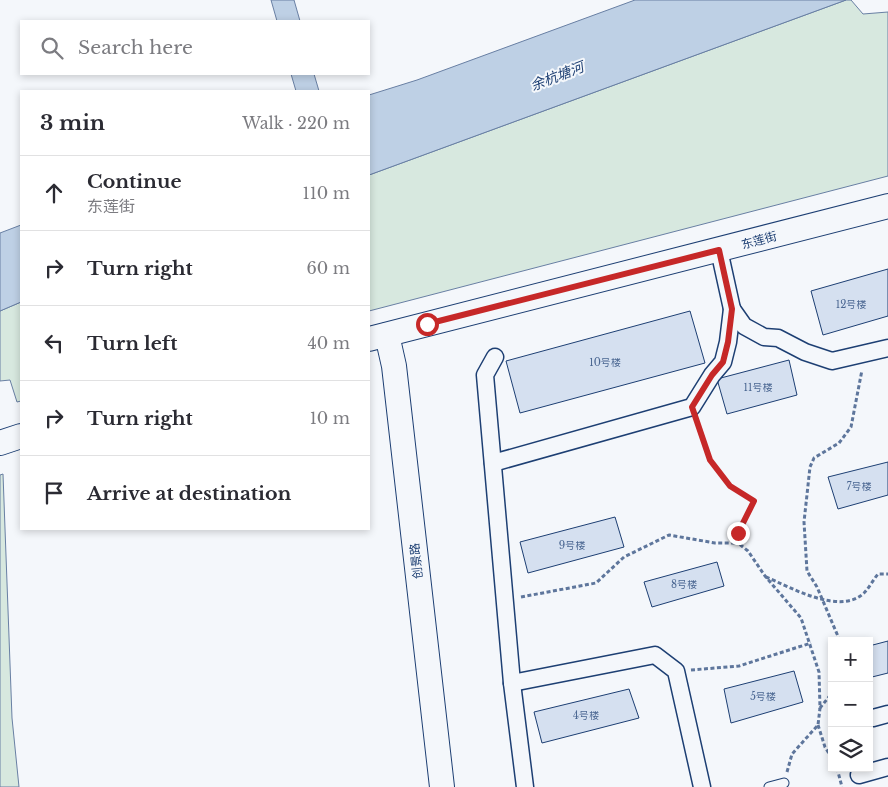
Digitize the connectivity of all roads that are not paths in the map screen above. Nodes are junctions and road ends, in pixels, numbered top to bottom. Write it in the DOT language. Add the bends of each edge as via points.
graph roads {
  1 [pos="888,206"];
  2 [pos="719,250"];
  3 [pos="732,309"];
  4 [pos="378,337"];
  5 [pos="888,348"];
  6 [pos="496,357"];
  7 [pos="20,436"];
  8 [pos="0,443"];
  9 [pos="493,463"];
  10 [pos="512,683"];
  11 [pos="888,767"];
  12 [pos="859,775"];
  13 [pos="784,783"];
  14 [pos="442,787"];
  15 [pos="525,787"];
  16 [pos="702,787"];
  17 [pos="769,787"];
  1 -- 2 [label="street, 东莲街"];
  2 -- 3 [label="street"];
  2 -- 4 [label="street, 东莲街"];
  3 -- 5 [label="street" via="744,326 764,337 778,338 832,361"];
  3 -- 9 [label="street" via="723,362 692,407"];
  4 -- 14 [label="street, 创景路" via="394,366"];
  6 -- 9 [label="street" via="486,375"];
  7 -- 8 [label="street"];
  9 -- 10 [label="street"];
  10 -- 15 [label="street"];
  10 -- 16 [label="street" via="655,655 676,671"];
  11 -- 12 [label="street"];
  13 -- 17 [label="lane"];
}
